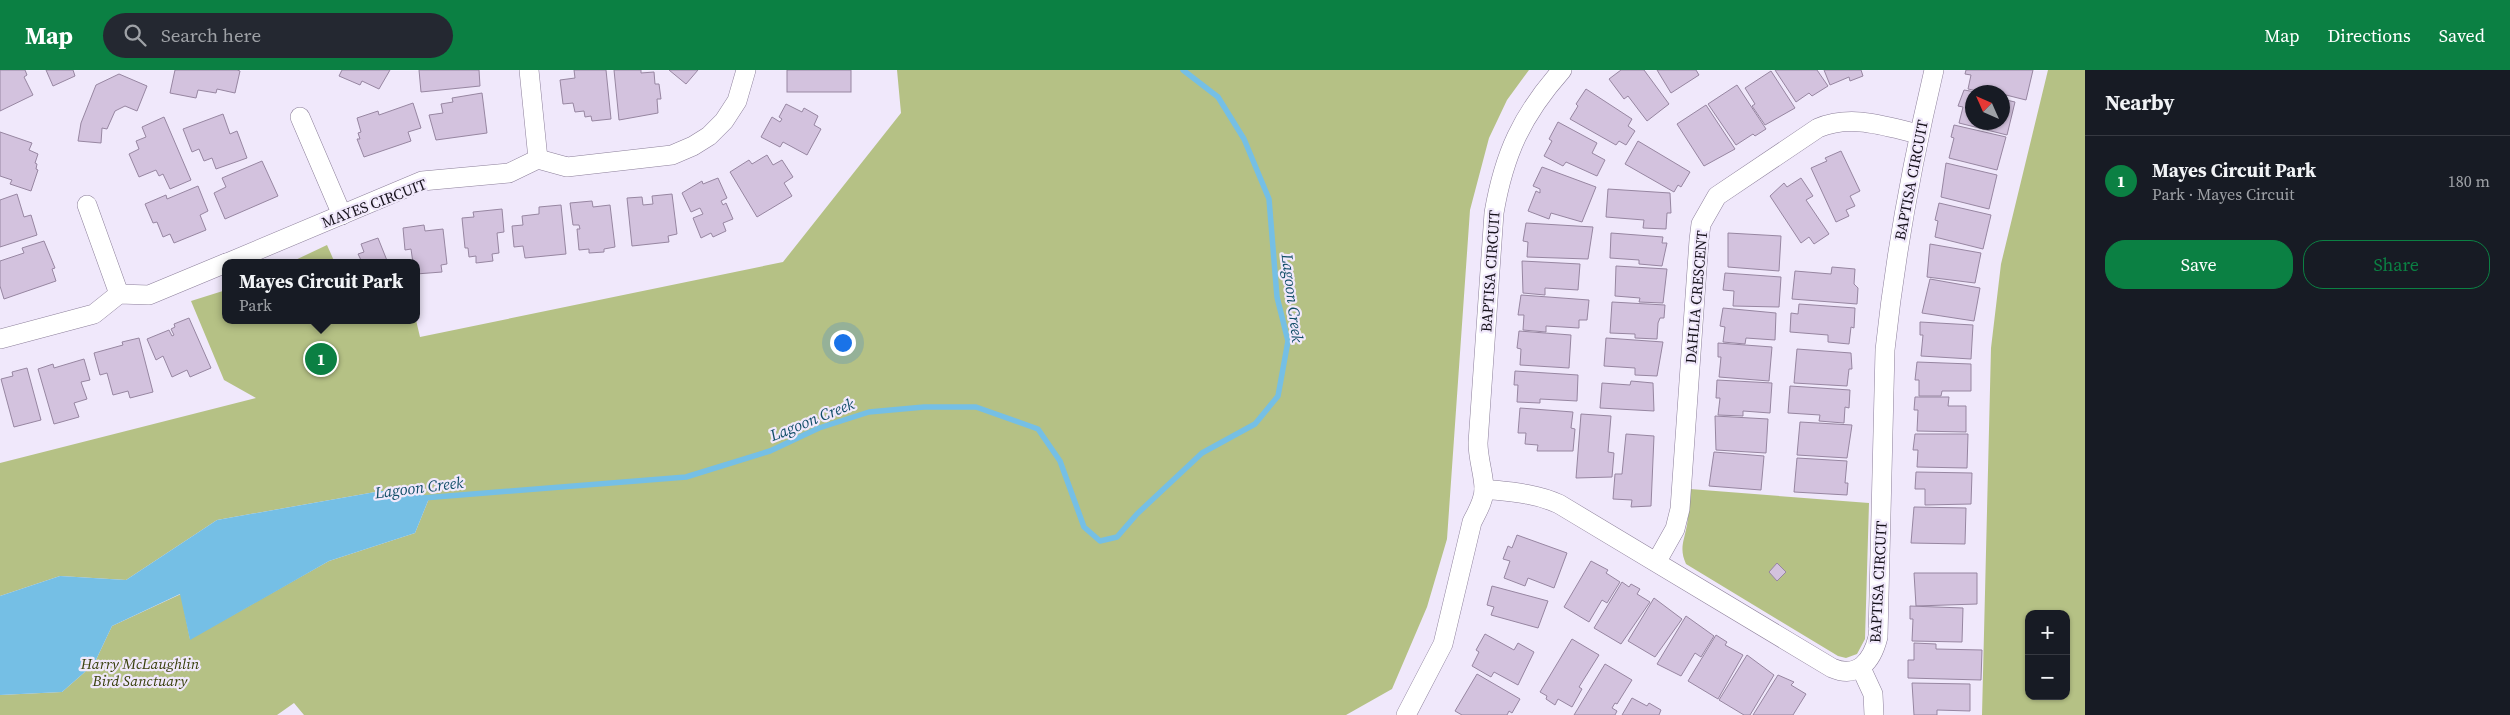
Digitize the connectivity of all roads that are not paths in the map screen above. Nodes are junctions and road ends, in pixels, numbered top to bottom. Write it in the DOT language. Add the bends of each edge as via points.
graph roads {
  1 [pos="529,70"];
  2 [pos="746,70"];
  3 [pos="1562,70"];
  4 [pos="1934,70"];
  5 [pos="300,117"];
  6 [pos="1919,134"];
  7 [pos="538,159"];
  8 [pos="88,205"];
  9 [pos="342,215"];
  10 [pos="237,259"];
  11 [pos="222,265"];
  12 [pos="119,294"];
  13 [pos="0,339"];
  14 [pos="1484,489"];
  15 [pos="1657,561"];
  16 [pos="1860,668"];
  17 [pos="1406,715"];
  18 [pos="1874,715"];
  1 -- 7 [label="street"];
  2 -- 7 [label="street" via="737,101 724,120 709,136 672,155 567,167"];
  3 -- 14 [label="street, BAPTISA CIRCUIT" via="1540,94 1522,122 1500,178 1494,213 1478,442 1478,464"];
  4 -- 6 [label="street, BAPTISA CIRCUIT"];
  5 -- 9 [label="street"];
  6 -- 15 [label="street, DAHLIA CRESCENT" via="1851,120 1833,122 1818,128 1733,184 1717,196 1708,209 1701,224 1699,240 1680,509 1675,529"];
  6 -- 16 [label="street, BAPTISA CIRCUIT" via="1893,278 1885,350 1878,637 1870,660"];
  7 -- 9 [label="street, MAYES CIRCUIT" via="509,173 422,181"];
  8 -- 12 [label="street"];
  9 -- 10 [label="street, MAYES CIRCUIT"];
  11 -- 12 [label="street, MAYES CIRCUIT" via="149,295"];
  12 -- 13 [label="street" via="94,314"];
  14 -- 15 [label="street" via="1544,497"];
  14 -- 17 [label="street" via="1472,522 1444,644"];
  15 -- 16 [label="street" via="1832,668 1841,672"];
  16 -- 18 [label="street" via="1873,694"];
}
